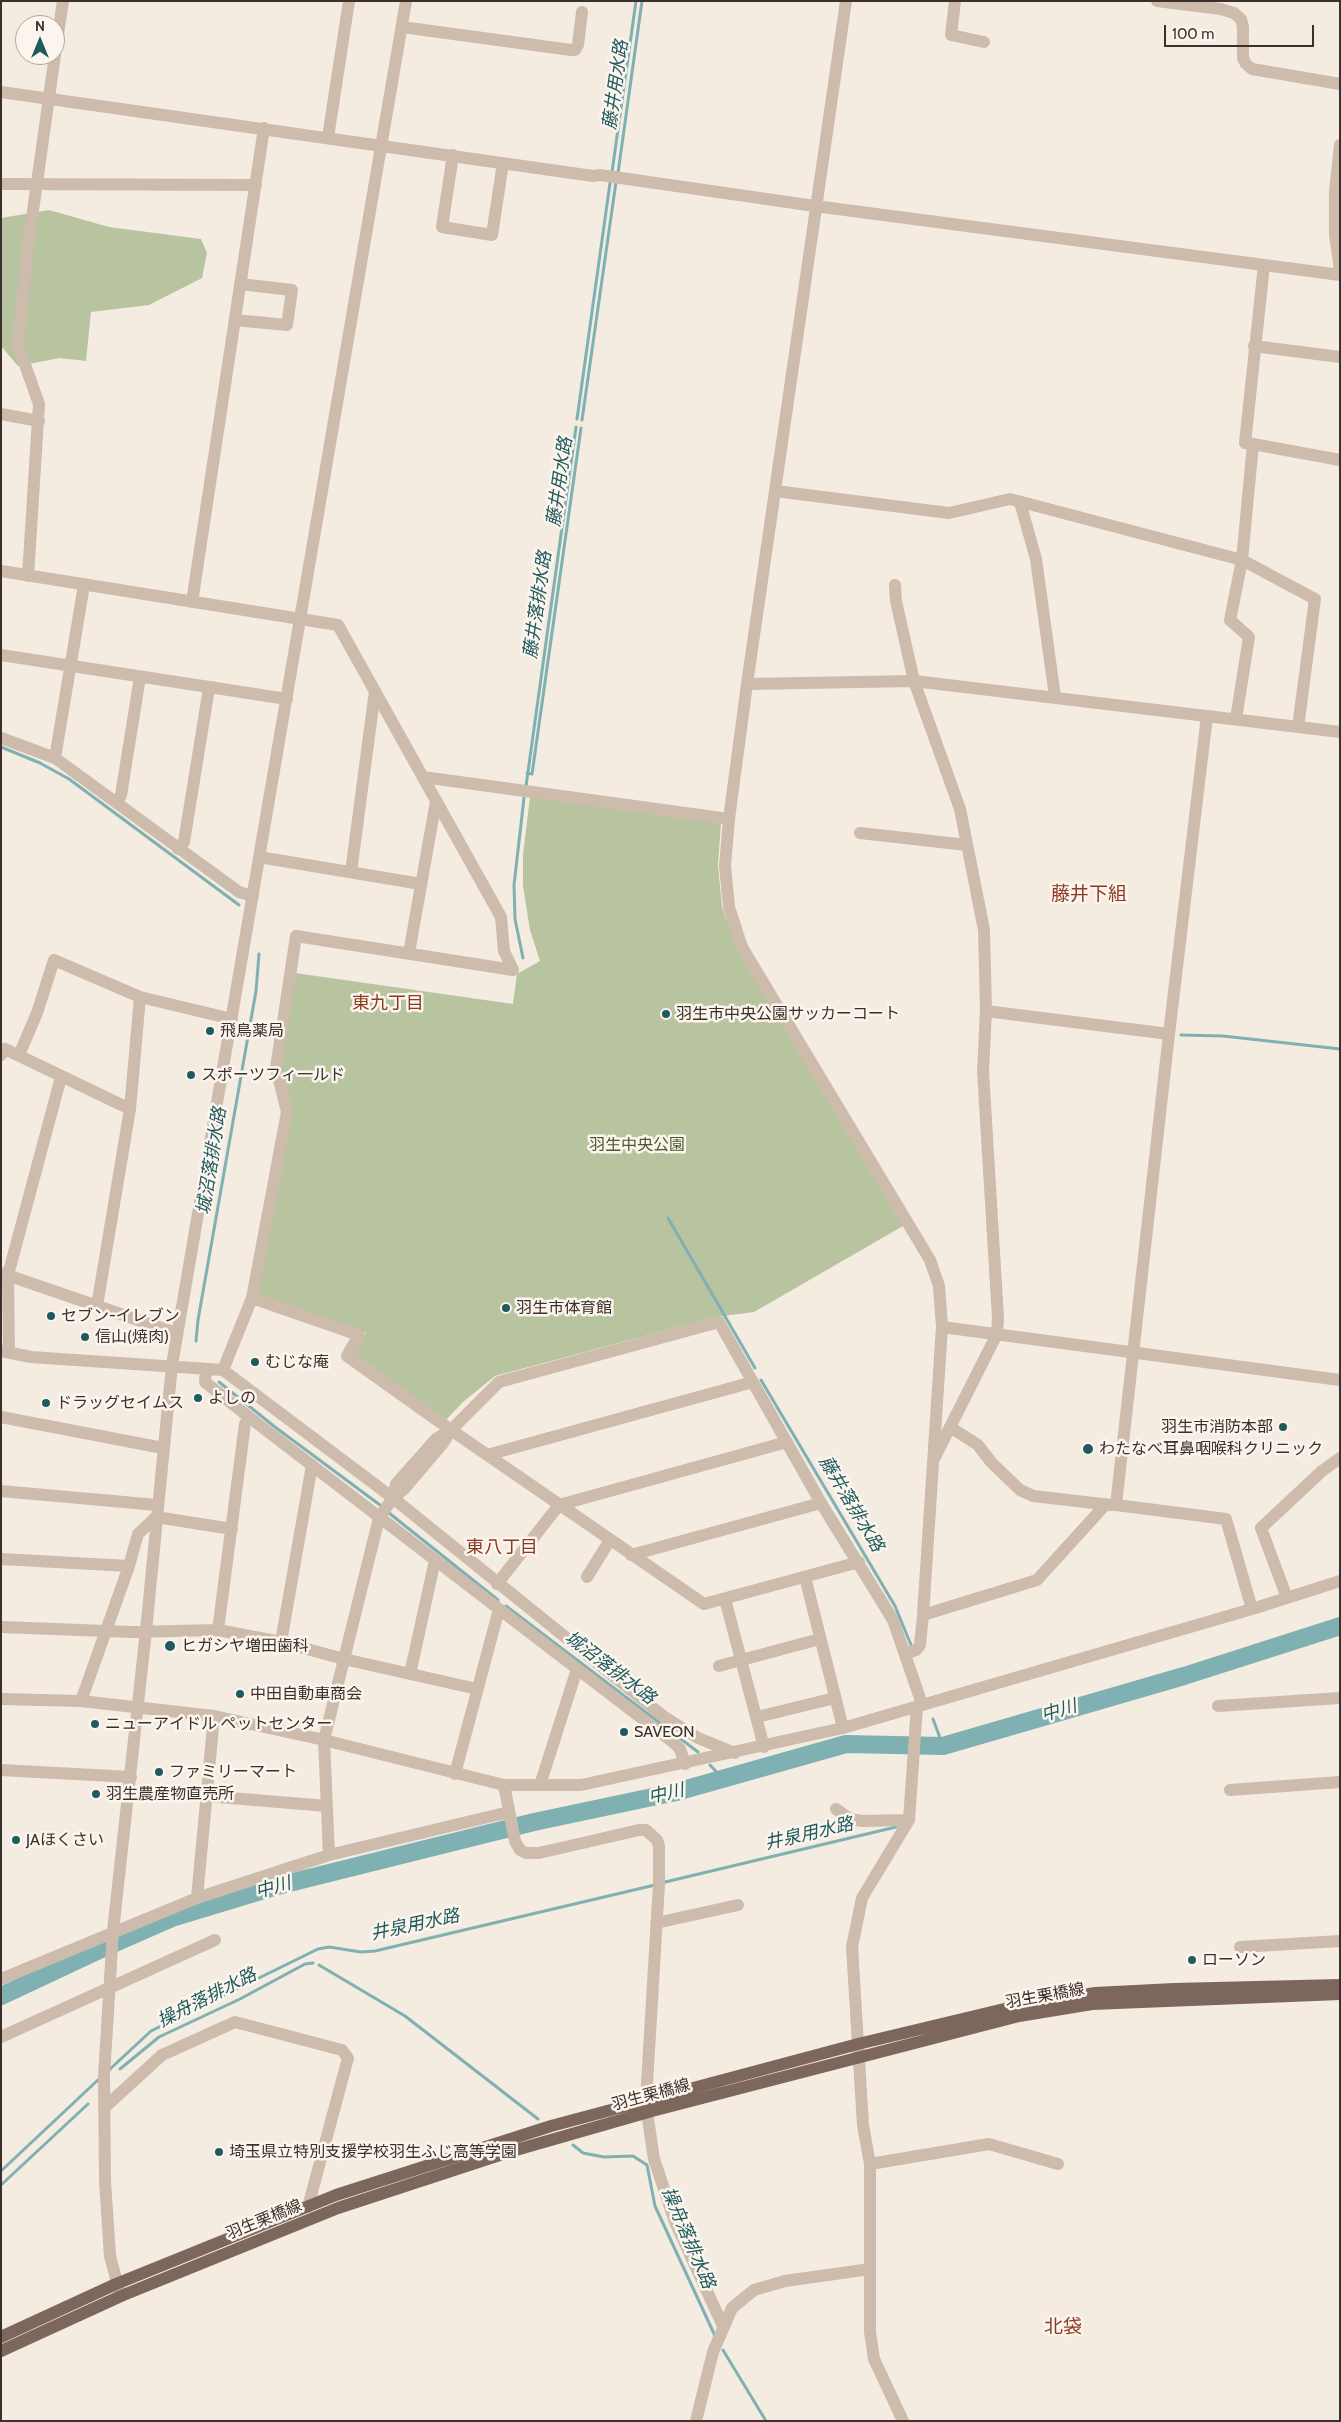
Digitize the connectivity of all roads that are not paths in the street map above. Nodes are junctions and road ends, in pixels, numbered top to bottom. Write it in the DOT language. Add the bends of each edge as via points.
graph roads {
  1 [pos="63,1"];
  2 [pos="349,1"];
  3 [pos="406,1"];
  4 [pos="846,1"];
  5 [pos="955,1"];
  6 [pos="1157,1"];
  7 [pos="582,12"];
  8 [pos="61,15"];
  9 [pos="402,27"];
  10 [pos="984,42"];
  11 [pos="54,65"];
  12 [pos="1340,84"];
  13 [pos="1,92"];
  14 [pos="50,99"];
  15 [pos="264,128"];
  16 [pos="328,137"];
  17 [pos="382,145"];
  18 [pos="1340,145"];
  19 [pos="453,156"];
  20 [pos="503,163"];
  21 [pos="1,184"];
  22 [pos="256,185"];
  23 [pos="37,186"];
  24 [pos="815,206"];
  25 [pos="1264,265"];
  26 [pos="1340,270"];
  27 [pos="1340,275"];
  28 [pos="240,284"];
  29 [pos="235,320"];
  30 [pos="1254,346"];
  31 [pos="1340,357"];
  32 [pos="1,414"];
  33 [pos="39,421"];
  34 [pos="1253,444"];
  35 [pos="1340,460"];
  36 [pos="775,491"];
  37 [pos="1020,502"];
  38 [pos="1242,560"];
  39 [pos="1,571"];
  40 [pos="28,576"];
  41 [pos="84,585"];
  42 [pos="895,585"];
  43 [pos="192,602"];
  44 [pos="300,618"];
  45 [pos="1,655"];
  46 [pos="72,665"];
  47 [pos="140,677"];
  48 [pos="914,681"];
  49 [pos="747,684"];
  50 [pos="209,688"];
  51 [pos="375,691"];
  52 [pos="1055,697"];
  53 [pos="287,699"];
  54 [pos="1207,716"];
  55 [pos="1236,719"];
  56 [pos="1298,727"];
  57 [pos="1340,732"];
  58 [pos="1,738"];
  59 [pos="56,758"];
  60 [pos="423,777"];
  61 [pos="436,801"];
  62 [pos="117,802"];
  63 [pos="729,819"];
  64 [pos="860,833"];
  65 [pos="967,845"];
  66 [pos="178,849"];
  67 [pos="259,857"];
  68 [pos="351,872"];
  69 [pos="422,884"];
  70 [pos="253,896"];
  71 [pos="409,953"];
  72 [pos="140,997"];
  73 [pos="986,1011"];
  74 [pos="232,1019"];
  75 [pos="1169,1034"];
  76 [pos="1,1055"];
  77 [pos="19,1055"];
  78 [pos="61,1077"];
  79 [pos="130,1109"];
  80 [pos="5,1274"];
  81 [pos="252,1298"];
  82 [pos="97,1306"];
  83 [pos="942,1327"];
  84 [pos="176,1333"];
  85 [pos="997,1334"];
  86 [pos="1134,1351"];
  87 [pos="5,1352"];
  88 [pos="172,1365"];
  89 [pos="206,1370"];
  90 [pos="223,1370"];
  91 [pos="1340,1380"];
  92 [pos="753,1382"];
  93 [pos="1,1417"];
  94 [pos="249,1417"];
  95 [pos="950,1427"];
  96 [pos="451,1430"];
  97 [pos="787,1442"];
  98 [pos="164,1448"];
  99 [pos="487,1455"];
  100 [pos="1340,1458"];
  101 [pos="932,1462"];
  102 [pos="312,1465"];
  103 [pos="1,1491"];
  104 [pos="393,1498"];
  105 [pos="821,1503"];
  106 [pos="559,1505"];
  107 [pos="1111,1505"];
  108 [pos="157,1511"];
  109 [pos="379,1518"];
  110 [pos="232,1529"];
  111 [pos="610,1540"];
  112 [pos="631,1555"];
  113 [pos="1,1559"];
  114 [pos="435,1560"];
  115 [pos="859,1562"];
  116 [pos="129,1566"];
  117 [pos="587,1577"];
  118 [pos="805,1577"];
  119 [pos="1340,1581"];
  120 [pos="497,1584"];
  121 [pos="508,1593"];
  122 [pos="1287,1598"];
  123 [pos="725,1599"];
  124 [pos="498,1608"];
  125 [pos="1252,1609"];
  126 [pos="923,1615"];
  127 [pos="1,1627"];
  128 [pos="218,1630"];
  129 [pos="106,1631"];
  130 [pos="146,1631"];
  131 [pos="820,1639"];
  132 [pos="281,1642"];
  133 [pos="904,1654"];
  134 [pos="344,1659"];
  135 [pos="742,1660"];
  136 [pos="719,1666"];
  137 [pos="577,1669"];
  138 [pos="410,1674"];
  139 [pos="477,1689"];
  140 [pos="835,1698"];
  141 [pos="1340,1698"];
  142 [pos="1,1699"];
  143 [pos="81,1701"];
  144 [pos="919,1705"];
  145 [pos="138,1706"];
  146 [pos="1218,1706"];
  147 [pos="214,1716"];
  148 [pos="757,1717"];
  149 [pos="843,1728"];
  150 [pos="324,1740"];
  151 [pos="764,1746"];
  152 [pos="735,1753"];
  153 [pos="685,1764"];
  154 [pos="1,1770"];
  155 [pos="455,1774"];
  156 [pos="130,1777"];
  157 [pos="1340,1782"];
  158 [pos="504,1785"];
  159 [pos="540,1785"];
  160 [pos="1230,1790"];
  161 [pos="206,1796"];
  162 [pos="326,1806"];
  163 [pos="836,1809"];
  164 [pos="510,1816"];
  165 [pos="909,1820"];
  166 [pos="329,1855"];
  167 [pos="197,1898"];
  168 [pos="738,1905"];
  169 [pos="656,1923"];
  170 [pos="113,1931"];
  171 [pos="215,1940"];
  172 [pos="1340,1941"];
  173 [pos="1240,1947"];
  174 [pos="1,1979"];
  175 [pos="1340,1985"];
  176 [pos="110,1988"];
  177 [pos="1340,1994"];
  178 [pos="1,2037"];
  179 [pos="858,2044"];
  180 [pos="858,2058"];
  181 [pos="647,2106"];
  182 [pos="104,2108"];
  183 [pos="870,2164"];
  184 [pos="1058,2164"];
  185 [pos="308,2207"];
  186 [pos="870,2269"];
  187 [pos="118,2290"];
  188 [pos="723,2326"];
  189 [pos="1,2337"];
  190 [pos="1,2351"];
  191 [pos="696,2421"];
  192 [pos="903,2421"];
  1 -- 8 [label="street"];
  2 -- 16 [label="street"];
  3 -- 9 [label="street"];
  4 -- 24 [label="street"];
  5 -- 10 [label="street" via="951,35"];
  6 -- 12 [label="street" via="1234,13 1241,19 1243,27 1243,58 1252,69"];
  7 -- 9 [label="street" via="575,50"];
  9 -- 17 [label="street"];
  11 -- 14 [label="street"];
  13 -- 14 [label="street"];
  14 -- 15 [label="street"];
  14 -- 23 [label="street"];
  15 -- 16 [label="street"];
  15 -- 22 [label="street"];
  16 -- 17 [label="street"];
  17 -- 19 [label="street"];
  17 -- 44 [label="street"];
  18 -- 26 [label="street" via="1336,192"];
  19 -- 20 [label="street"];
  19 -- 20 [label="street" via="442,227 492,235"];
  20 -- 24 [label="street"];
  21 -- 23 [label="street"];
  22 -- 23 [label="street"];
  22 -- 28 [label="street"];
  23 -- 33 [label="street" via="18,345 39,404"];
  24 -- 25 [label="street"];
  24 -- 36 [label="street"];
  25 -- 27 [label="street"];
  25 -- 30 [label="street"];
  28 -- 29 [label="street"];
  28 -- 29 [label="street" via="292,290 287,325"];
  29 -- 43 [label="street"];
  30 -- 31 [label="street"];
  30 -- 34 [label="street" via="1245,443"];
  32 -- 33 [label="street"];
  33 -- 40 [label="street"];
  34 -- 35 [label="street"];
  34 -- 38 [label="street"];
  36 -- 37 [label="street" via="949,513 1010,499"];
  36 -- 49 [label="street"];
  37 -- 38 [label="street"];
  37 -- 52 [label="street" via="1036,559"];
  38 -- 55 [label="street" via="1230,620 1248,637"];
  38 -- 56 [label="street" via="1315,598"];
  39 -- 40 [label="street"];
  40 -- 41 [label="street"];
  41 -- 43 [label="street"];
  41 -- 46 [label="street"];
  42 -- 48 [label="street"];
  43 -- 44 [label="street"];
  44 -- 51 [label="street" via="338,625"];
  44 -- 53 [label="street"];
  45 -- 46 [label="street"];
  46 -- 47 [label="street"];
  46 -- 59 [label="street"];
  47 -- 50 [label="street"];
  47 -- 62 [label="street" via="121,795"];
  48 -- 49 [label="street"];
  48 -- 52 [label="street"];
  48 -- 65 [label="street" via="960,809"];
  49 -- 63 [label="street"];
  50 -- 53 [label="street"];
  50 -- 66 [label="street" via="184,842"];
  51 -- 60 [label="street"];
  51 -- 68 [label="street"];
  52 -- 54 [label="street"];
  53 -- 67 [label="street"];
  54 -- 55 [label="street"];
  54 -- 75 [label="street"];
  55 -- 56 [label="street"];
  56 -- 57 [label="street"];
  58 -- 59 [label="street"];
  59 -- 62 [label="street"];
  60 -- 61 [label="street"];
  60 -- 63 [label="street"];
  61 -- 69 [label="street"];
  61 -- 71 [label="street" via="501,917 504,951 513,970"];
  62 -- 66 [label="street"];
  63 -- 83 [label="street" via="725,866 729,908 742,947 930,1260 939,1286"];
  64 -- 65 [label="street"];
  65 -- 73 [label="street" via="984,930"];
  66 -- 70 [label="street" via="239,892"];
  67 -- 68 [label="street"];
  67 -- 70 [label="street"];
  68 -- 69 [label="street"];
  69 -- 71 [label="street"];
  70 -- 74 [label="street"];
  71 -- 81 [label="street" via="296,936 276,1068 287,1112"];
  72 -- 74 [label="street"];
  72 -- 77 [label="street" via="54,960"];
  72 -- 79 [label="street"];
  73 -- 75 [label="street"];
  73 -- 85 [label="street" via="983,1071"];
  74 -- 84 [label="street"];
  75 -- 86 [label="street"];
  76 -- 77 [label="street" via="5,1049"];
  77 -- 78 [label="street"];
  78 -- 79 [label="street"];
  78 -- 80 [label="street"];
  79 -- 82 [label="street"];
  80 -- 82 [label="street"];
  80 -- 87 [label="street"];
  81 -- 90 [label="street"];
  81 -- 96 [label="street" via="359,1335 347,1356"];
  82 -- 84 [label="street"];
  83 -- 85 [label="street"];
  83 -- 101 [label="street"];
  84 -- 88 [label="street"];
  85 -- 86 [label="street"];
  85 -- 95 [label="street"];
  86 -- 91 [label="street"];
  86 -- 107 [label="street"];
  87 -- 88 [label="street" via="31,1357"];
  88 -- 89 [label="street"];
  88 -- 98 [label="street"];
  89 -- 90 [label="street"];
  89 -- 94 [label="street" via="205,1382"];
  90 -- 104 [label="street"];
  92 -- 96 [label="street" via="719,1322 499,1382"];
  92 -- 97 [label="street"];
  92 -- 99 [label="street"];
  93 -- 98 [label="street"];
  94 -- 102 [label="street"];
  94 -- 110 [label="street" via="245,1424"];
  95 -- 101 [label="street"];
  95 -- 107 [label="street" via="978,1445 1020,1490 1033,1496"];
  96 -- 99 [label="street"];
  96 -- 104 [label="street" via="436,1439 396,1484"];
  97 -- 105 [label="street"];
  97 -- 106 [label="street"];
  98 -- 108 [label="street"];
  99 -- 106 [label="street"];
  100 -- 122 [label="street" via="1262,1528"];
  101 -- 126 [label="street"];
  102 -- 109 [label="street"];
  102 -- 132 [label="street"];
  103 -- 108 [label="street"];
  104 -- 109 [label="street"];
  104 -- 120 [label="street"];
  105 -- 112 [label="street"];
  105 -- 115 [label="street"];
  106 -- 111 [label="street"];
  106 -- 120 [label="street"];
  107 -- 125 [label="street" via="1226,1519"];
  107 -- 126 [label="street" via="1037,1580"];
  108 -- 110 [label="street"];
  108 -- 116 [label="street" via="138,1534"];
  108 -- 130 [label="street"];
  109 -- 114 [label="street"];
  109 -- 134 [label="street"];
  110 -- 128 [label="street"];
  111 -- 112 [label="street"];
  111 -- 117 [label="street"];
  112 -- 123 [label="street" via="704,1604"];
  113 -- 116 [label="street"];
  114 -- 124 [label="street"];
  114 -- 138 [label="street"];
  115 -- 118 [label="street"];
  115 -- 133 [label="street" via="894,1620"];
  116 -- 129 [label="street"];
  118 -- 123 [label="street"];
  118 -- 131 [label="street"];
  119 -- 122 [label="street"];
  120 -- 121 [label="street"];
  121 -- 124 [label="street"];
  121 -- 152 [label="street" via="663,1716 698,1738"];
  122 -- 125 [label="street"];
  123 -- 135 [label="street"];
  124 -- 137 [label="street"];
  124 -- 139 [label="street"];
  125 -- 144 [label="street"];
  126 -- 133 [label="street" via="920,1645"];
  127 -- 129 [label="street"];
  128 -- 130 [label="street"];
  128 -- 132 [label="street"];
  129 -- 130 [label="street"];
  129 -- 143 [label="street"];
  130 -- 145 [label="street"];
  131 -- 135 [label="street"];
  131 -- 140 [label="street"];
  132 -- 134 [label="street"];
  133 -- 144 [label="street"];
  134 -- 138 [label="street"];
  134 -- 150 [label="street"];
  135 -- 136 [label="street"];
  135 -- 148 [label="street"];
  137 -- 153 [label="street" via="674,1742"];
  137 -- 159 [label="street"];
  138 -- 139 [label="street"];
  139 -- 155 [label="street"];
  140 -- 148 [label="street"];
  140 -- 149 [label="street"];
  141 -- 146 [label="street"];
  142 -- 143 [label="street"];
  143 -- 145 [label="street"];
  144 -- 149 [label="street"];
  144 -- 165 [label="street"];
  145 -- 147 [label="street"];
  145 -- 156 [label="street"];
  147 -- 150 [label="street"];
  147 -- 161 [label="street"];
  148 -- 151 [label="street"];
  149 -- 151 [label="street"];
  150 -- 155 [label="street"];
  150 -- 162 [label="street"];
  151 -- 152 [label="street"];
  152 -- 153 [label="street"];
  153 -- 159 [label="street" via="581,1785"];
  154 -- 156 [label="street"];
  155 -- 158 [label="street"];
  156 -- 170 [label="street"];
  157 -- 160 [label="street"];
  158 -- 159 [label="street"];
  158 -- 164 [label="street"];
  161 -- 162 [label="street"];
  161 -- 167 [label="street"];
  162 -- 166 [label="street"];
  163 -- 165 [label="street" via="862,1821"];
  164 -- 166 [label="street"];
  164 -- 169 [label="street" via="515,1841 520,1850 531,1854 639,1830 653,1834 659,1846"];
  165 -- 179 [label="street" via="862,1898 852,1947"];
  166 -- 167 [label="street"];
  167 -- 170 [label="street"];
  168 -- 169 [label="street"];
  169 -- 181 [label="street"];
  170 -- 174 [label="street"];
  170 -- 176 [label="street"];
  171 -- 176 [label="street"];
  172 -- 173 [label="street"];
  175 -- 179 [label="main road, 羽生栗橋線" via="1095,1993 1021,2005"];
  176 -- 178 [label="street"];
  176 -- 182 [label="street"];
  177 -- 180 [label="main road, 羽生栗橋線" via="1092,2004 1019,2016"];
  179 -- 180 [label="street"];
  179 -- 181 [label="main road, 羽生栗橋線"];
  180 -- 181 [label="main road, 羽生栗橋線"];
  180 -- 183 [label="street" via="863,2125"];
  181 -- 185 [label="main road, 羽生栗橋線" via="551,2126 336,2195"];
  181 -- 187 [label="main road, 羽生栗橋線" via="338,2208"];
  181 -- 188 [label="street" via="654,2159 675,2222"];
  182 -- 185 [label="street" via="162,2055 235,2022 342,2050 348,2058"];
  182 -- 187 [label="street" via="110,2256"];
  183 -- 184 [label="street" via="989,2144"];
  183 -- 186 [label="street"];
  185 -- 187 [label="main road, 羽生栗橋線"];
  186 -- 188 [label="street" via="785,2281 754,2290 732,2308"];
  186 -- 192 [label="street" via="870,2332 874,2359"];
  187 -- 189 [label="main road, 羽生栗橋線"];
  187 -- 190 [label="main road, 羽生栗橋線"];
  188 -- 191 [label="street" via="713,2352"];
}
